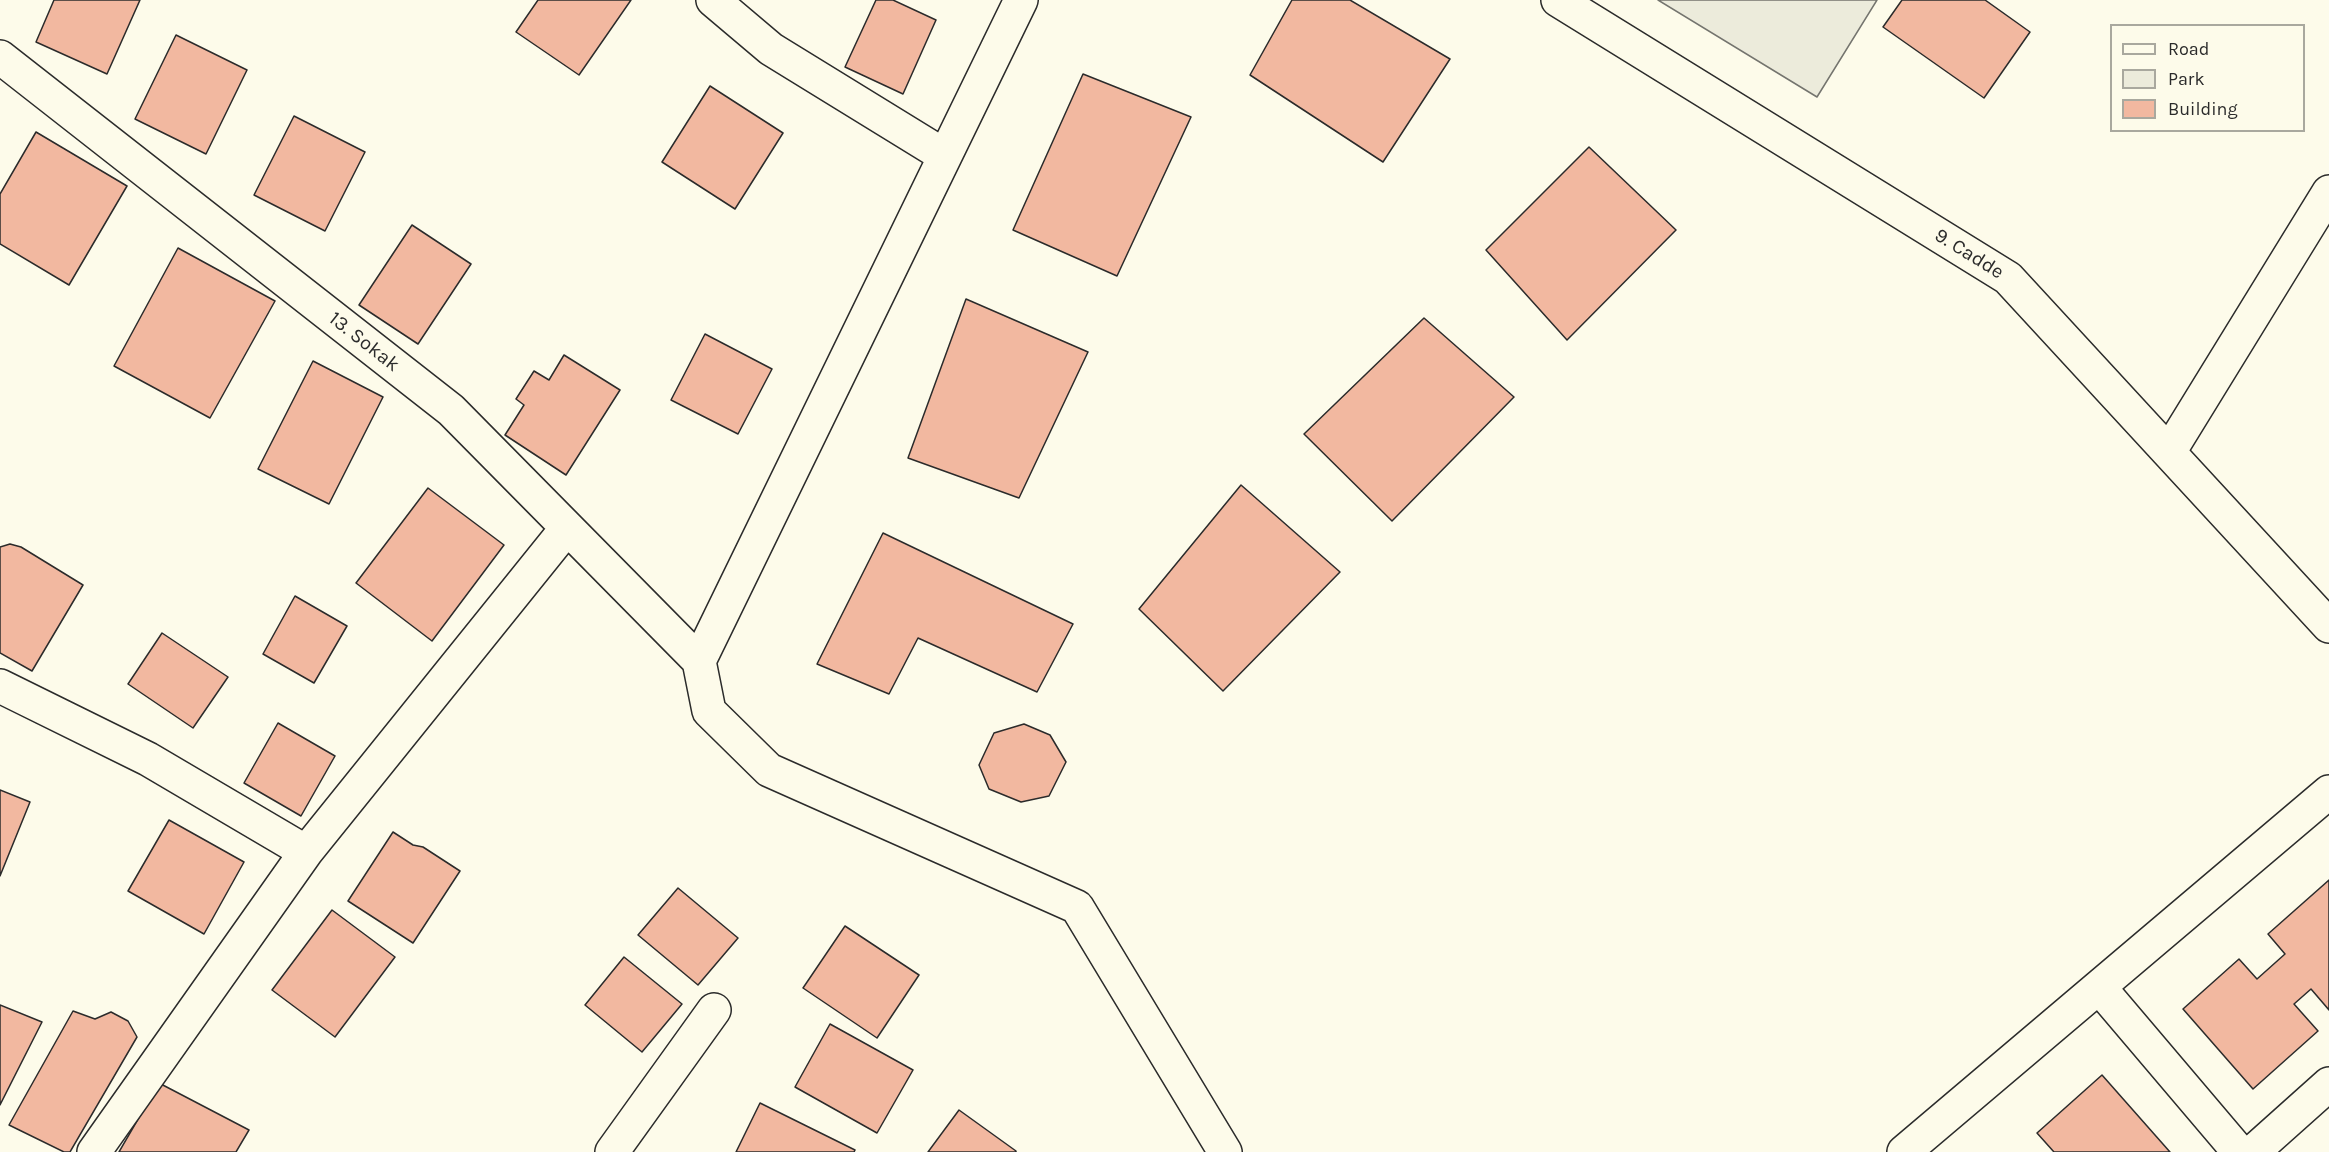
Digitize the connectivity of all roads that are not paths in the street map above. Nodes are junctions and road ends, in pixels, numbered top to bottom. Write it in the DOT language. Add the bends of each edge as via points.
graph roads {
  1 [pos="713,0"];
  2 [pos="1021,0"];
  3 [pos="1558,0"];
  4 [pos="0,57"];
  5 [pos="945,156"];
  6 [pos="2329,192"];
  7 [pos="2169,452"];
  8 [pos="567,528"];
  9 [pos="2329,626"];
  10 [pos="699,661"];
  11 [pos="0,686"];
  12 [pos="2329,792"];
  13 [pos="306,852"];
  14 [pos="2099,987"];
  15 [pos="714,1011"];
  16 [pos="2329,1084"];
  17 [pos="94,1152"];
  18 [pos="612,1152"];
  19 [pos="1225,1152"];
  20 [pos="1904,1152"];
  21 [pos="2239,1152"];
  22 [pos="2253,1152"];
  1 -- 5 [label="street" via="771,49"];
  2 -- 5 [label="street"];
  3 -- 7 [label="street, 9. Cadde" via="2008,278"];
  4 -- 8 [label="street, 13. Sokak" via="451,410"];
  5 -- 10 [label="street"];
  6 -- 7 [label="street"];
  7 -- 9 [label="street, 9. Cadde"];
  8 -- 10 [label="street, 13. Sokak"];
  8 -- 13 [label="street"];
  10 -- 19 [label="street" via="709,711 769,770 1077,907"];
  11 -- 13 [label="street" via="148,759"];
  12 -- 14 [label="street"];
  13 -- 17 [label="street"];
  14 -- 20 [label="street"];
  14 -- 21 [label="street"];
  15 -- 18 [label="street"];
  16 -- 22 [label="street"];
}
